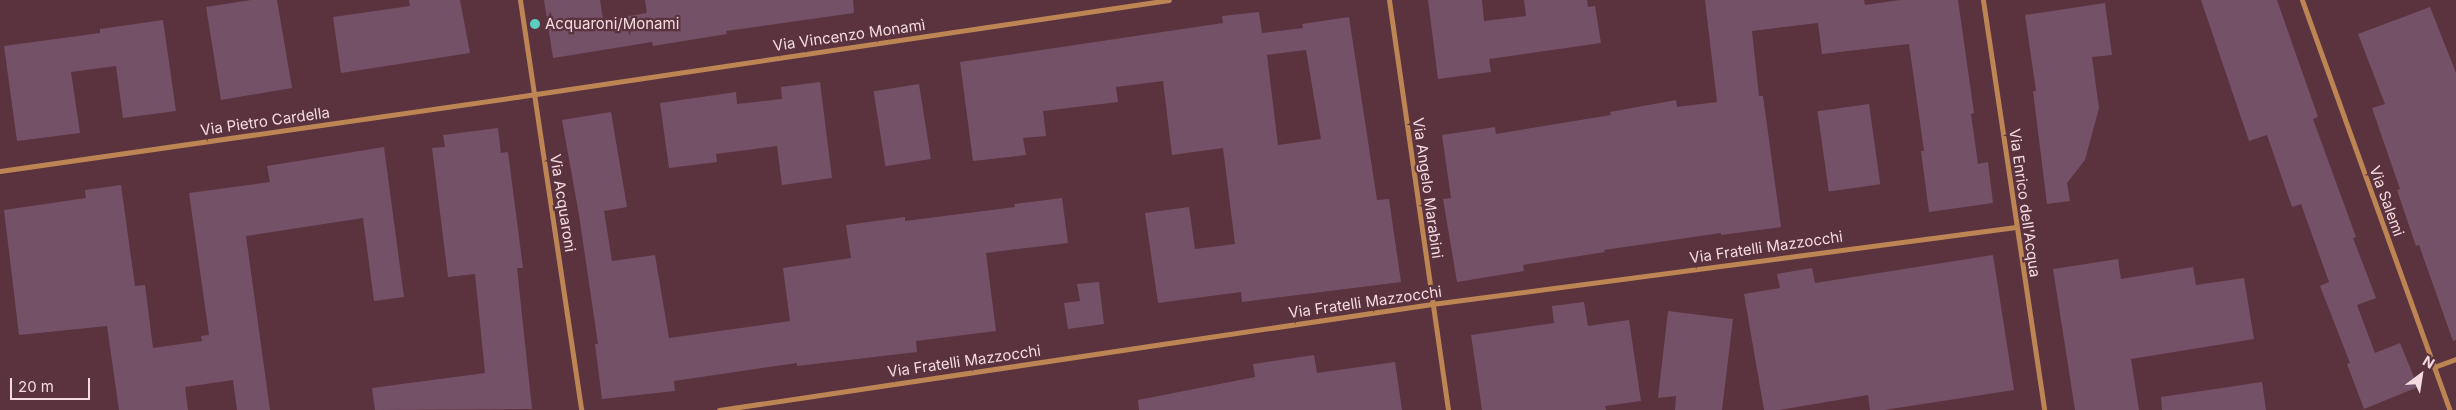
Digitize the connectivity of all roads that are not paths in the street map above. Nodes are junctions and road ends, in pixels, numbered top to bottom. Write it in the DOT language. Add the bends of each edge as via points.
graph roads {
  1 [pos="520,0"];
  2 [pos="1169,0"];
  3 [pos="1389,0"];
  4 [pos="1983,0"];
  5 [pos="2302,0"];
  6 [pos="534,95"];
  7 [pos="0,171"];
  8 [pos="2016,227"];
  9 [pos="1432,304"];
  10 [pos="2456,359"];
  11 [pos="2434,367"];
  12 [pos="582,410"];
  13 [pos="719,410"];
  14 [pos="1448,410"];
  15 [pos="2044,410"];
  16 [pos="2450,410"];
  1 -- 6 [label="street, Via Acquaroni"];
  2 -- 6 [label="street, Via Vincenzo Monamì"];
  3 -- 9 [label="street, Via Angelo Marabini"];
  4 -- 8 [label="street, Via Enrico dell'Acqua"];
  5 -- 11 [label="street, Via Salemi"];
  6 -- 7 [label="street, Via Pietro Cardella"];
  6 -- 12 [label="street, Via Acquaroni"];
  8 -- 9 [label="street, Via Fratelli Mazzocchi"];
  8 -- 15 [label="street, Via Enrico dell'Acqua"];
  9 -- 13 [label="street, Via Fratelli Mazzocchi"];
  9 -- 14 [label="street, Via Angelo Marabini"];
  10 -- 11 [label="street"];
  11 -- 16 [label="street, Via Salemi"];
}
